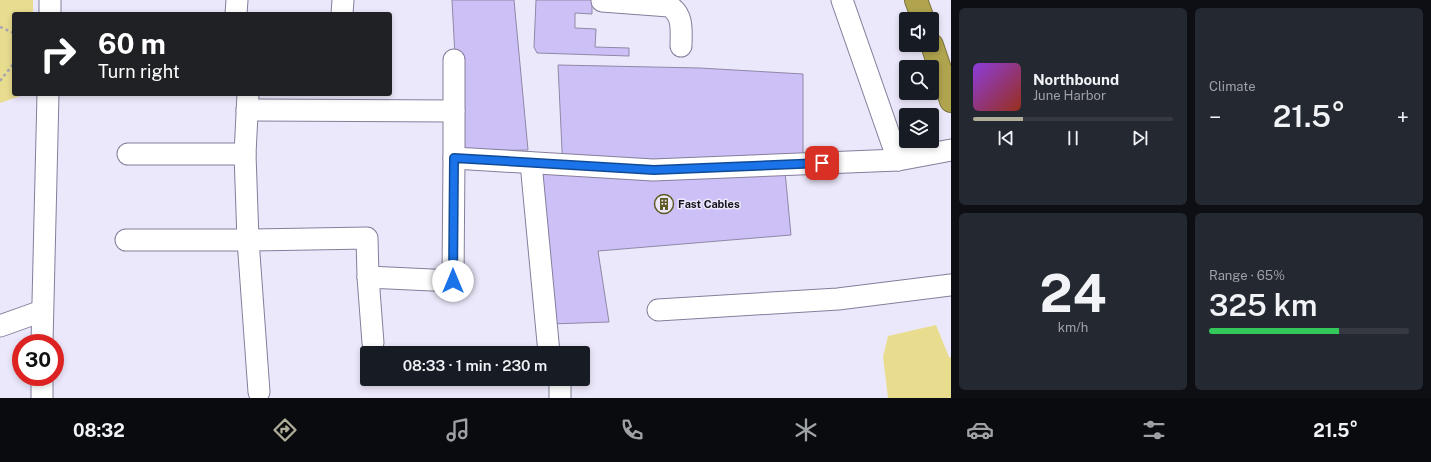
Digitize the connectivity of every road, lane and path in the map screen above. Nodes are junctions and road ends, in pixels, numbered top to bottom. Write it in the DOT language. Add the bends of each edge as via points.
graph roads {
  1 [pos="50,0"];
  2 [pos="237,0"];
  3 [pos="343,0"];
  4 [pos="842,0"];
  5 [pos="916,0"];
  6 [pos="602,1"];
  7 [pos="633,1"];
  8 [pos="50,12"];
  9 [pos="236,12"];
  10 [pos="342,12"];
  11 [pos="920,12"];
  12 [pos="0,27"];
  13 [pos="12,31"];
  14 [pos="681,46"];
  15 [pos="934,52"];
  16 [pos="454,60"];
  17 [pos="12,66"];
  18 [pos="0,81"];
  19 [pos="48,96"];
  20 [pos="951,101"];
  21 [pos="248,102"];
  22 [pos="454,111"];
  23 [pos="951,150"];
  24 [pos="128,154"];
  25 [pos="244,154"];
  26 [pos="454,158"];
  27 [pos="898,160"];
  28 [pos="530,163"];
  29 [pos="126,240"];
  30 [pos="248,240"];
  31 [pos="368,278"];
  32 [pos="951,285"];
  33 [pos="658,310"];
  34 [pos="42,311"];
  35 [pos="0,326"];
  36 [pos="42,334"];
  37 [pos="373,343"];
  38 [pos="548,346"];
  39 [pos="42,386"];
  40 [pos="560,386"];
  41 [pos="259,392"];
  42 [pos="42,398"];
  43 [pos="560,398"];
  1 -- 8 [label="street"];
  2 -- 9 [label="street"];
  3 -- 10 [label="street"];
  4 -- 27 [label="street"];
  5 -- 11 [label="highway"];
  6 -- 7 [label="street"];
  7 -- 14 [label="street" via="670,6 676,10 681,23"];
  12 -- 13 [label="path"];
  15 -- 20 [label="highway"];
  16 -- 22 [label="street"];
  17 -- 18 [label="path"];
  19 -- 34 [label="street"];
  21 -- 22 [label="street"];
  21 -- 25 [label="street"];
  22 -- 26 [label="street"];
  23 -- 27 [label="street"];
  24 -- 25 [label="street"];
  25 -- 30 [label="street"];
  26 -- 28 [label="street"];
  26 -- 31 [label="street" via="453,281"];
  27 -- 28 [label="street" via="654,170"];
  28 -- 38 [label="street"];
  29 -- 30 [label="street"];
  30 -- 31 [label="street" via="367,238"];
  30 -- 41 [label="street"];
  31 -- 37 [label="street"];
  32 -- 33 [label="street" via="838,298"];
  34 -- 35 [label="street"];
  34 -- 36 [label="street"];
  39 -- 42 [label="street"];
  40 -- 43 [label="street"];
}
